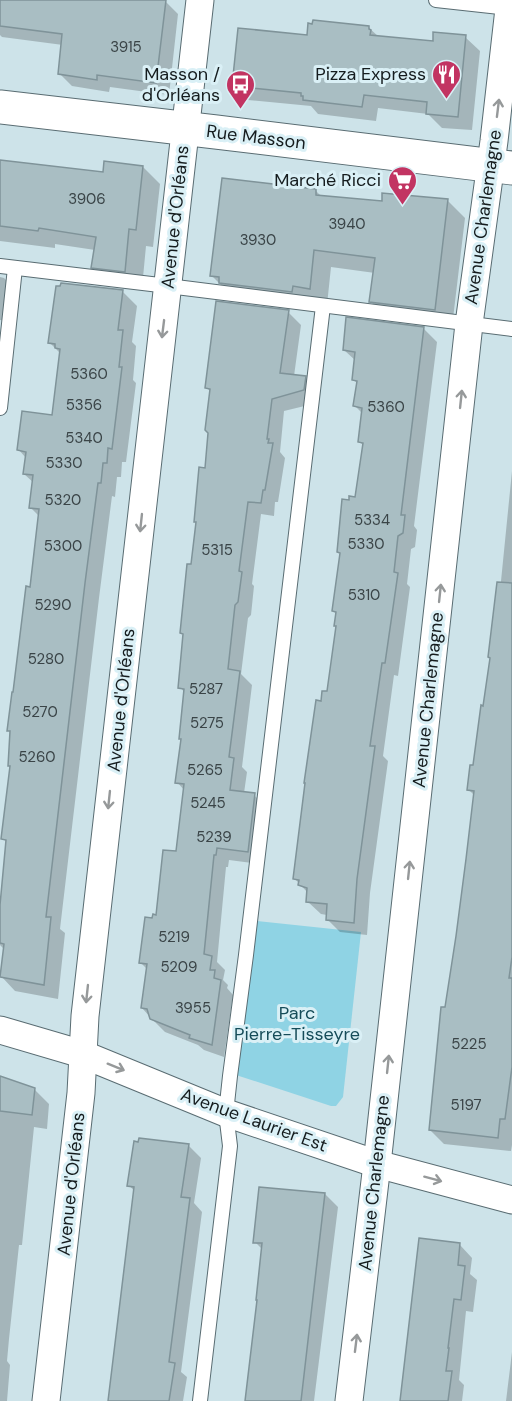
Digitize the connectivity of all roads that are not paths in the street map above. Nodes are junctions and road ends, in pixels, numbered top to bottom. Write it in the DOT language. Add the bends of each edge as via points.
graph roads {
  1 [pos="200,0"];
  2 [pos="436,0"];
  3 [pos="510,4"];
  4 [pos="0,107"];
  5 [pos="185,129"];
  6 [pos="501,167"];
  7 [pos="0,266"];
  8 [pos="15,268"];
  9 [pos="168,286"];
  10 [pos="323,306"];
  11 [pos="469,324"];
  12 [pos="512,329"];
  13 [pos="0,408"];
  14 [pos="0,1030"];
  15 [pos="82,1054"];
  16 [pos="226,1113"];
  17 [pos="377,1164"];
  18 [pos="512,1200"];
  19 [pos="46,1401"];
  20 [pos="200,1401"];
  21 [pos="349,1401"];
  1 -- 5 [label="street, Avenue d'Orléans"];
  2 -- 3 [label="lane"];
  6 -- 3 [label="street, Avenue Charlemagne, one-way"];
  4 -- 5 [label="street, Rue Masson"];
  5 -- 6 [label="street, Rue Masson"];
  5 -- 9 [label="street, Avenue d'Orléans"];
  6 -- 11 [label="street, Avenue Charlemagne"];
  7 -- 8 [label="lane"];
  8 -- 9 [label="lane"];
  8 -- 13 [label="lane"];
  9 -- 10 [label="lane"];
  9 -- 15 [label="street, Avenue d'Orléans, one-way"];
  10 -- 11 [label="lane"];
  10 -- 16 [label="lane"];
  11 -- 12 [label="lane"];
  17 -- 11 [label="street, Avenue Charlemagne, one-way"];
  14 -- 15 [label="street, Avenue Laurier Est"];
  15 -- 16 [label="street, Avenue Laurier Est, one-way"];
  15 -- 19 [label="street, Avenue d'Orléans" via="81,1094"];
  16 -- 17 [label="street, Avenue Laurier Est"];
  16 -- 20 [label="lane" via="231,1146"];
  17 -- 18 [label="street, Avenue Laurier Est, one-way"];
  21 -- 17 [label="street, Avenue Charlemagne, one-way"];
}
